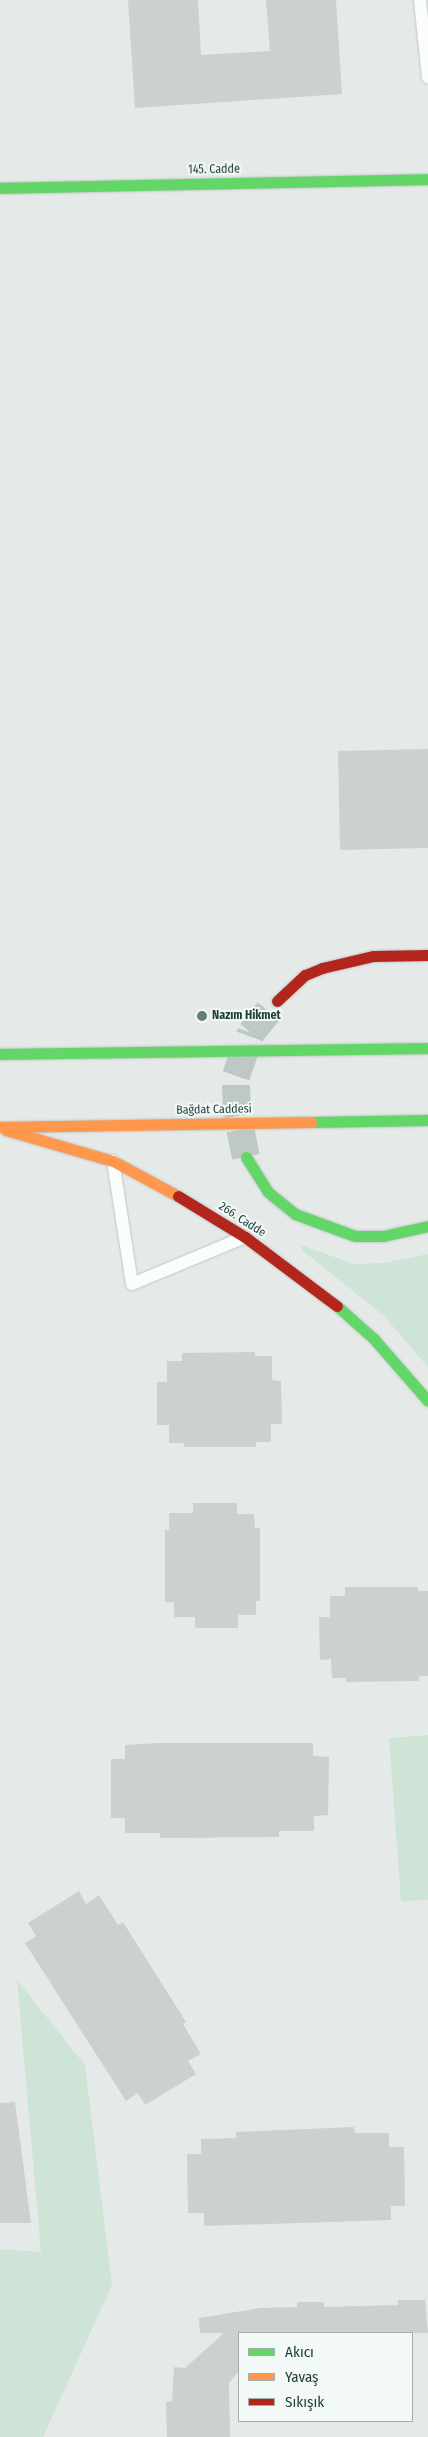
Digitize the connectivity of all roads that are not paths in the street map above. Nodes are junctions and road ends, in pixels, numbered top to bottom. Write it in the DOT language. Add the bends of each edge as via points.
graph roads {
  1 [pos="420,0"];
  2 [pos="428,78"];
  3 [pos="428,179"];
  4 [pos="0,188"];
  5 [pos="428,955"];
  6 [pos="277,1002"];
  7 [pos="428,1048"];
  8 [pos="0,1054"];
  9 [pos="428,1120"];
  10 [pos="0,1128"];
  11 [pos="246,1157"];
  12 [pos="112,1162"];
  13 [pos="428,1226"];
  14 [pos="245,1237"];
  15 [pos="428,1401"];
  1 -- 2 [label="lane"];
  3 -- 4 [label="main road, 145. Cadde"];
  5 -- 6 [label="main road" via="373,956 322,968 305,975"];
  7 -- 8 [label="main road"];
  9 -- 10 [label="main road, Bağdat Caddesi"];
  10 -- 12 [label="main road, 266. Cadde"];
  11 -- 13 [label="main road" via="268,1192 295,1214 355,1236 383,1236"];
  12 -- 14 [label="main road, 266. Cadde" via="158,1184"];
  12 -- 14 [label="lane" via="132,1284"];
  14 -- 15 [label="main road, 266. Cadde" via="321,1292 374,1339"];
}
